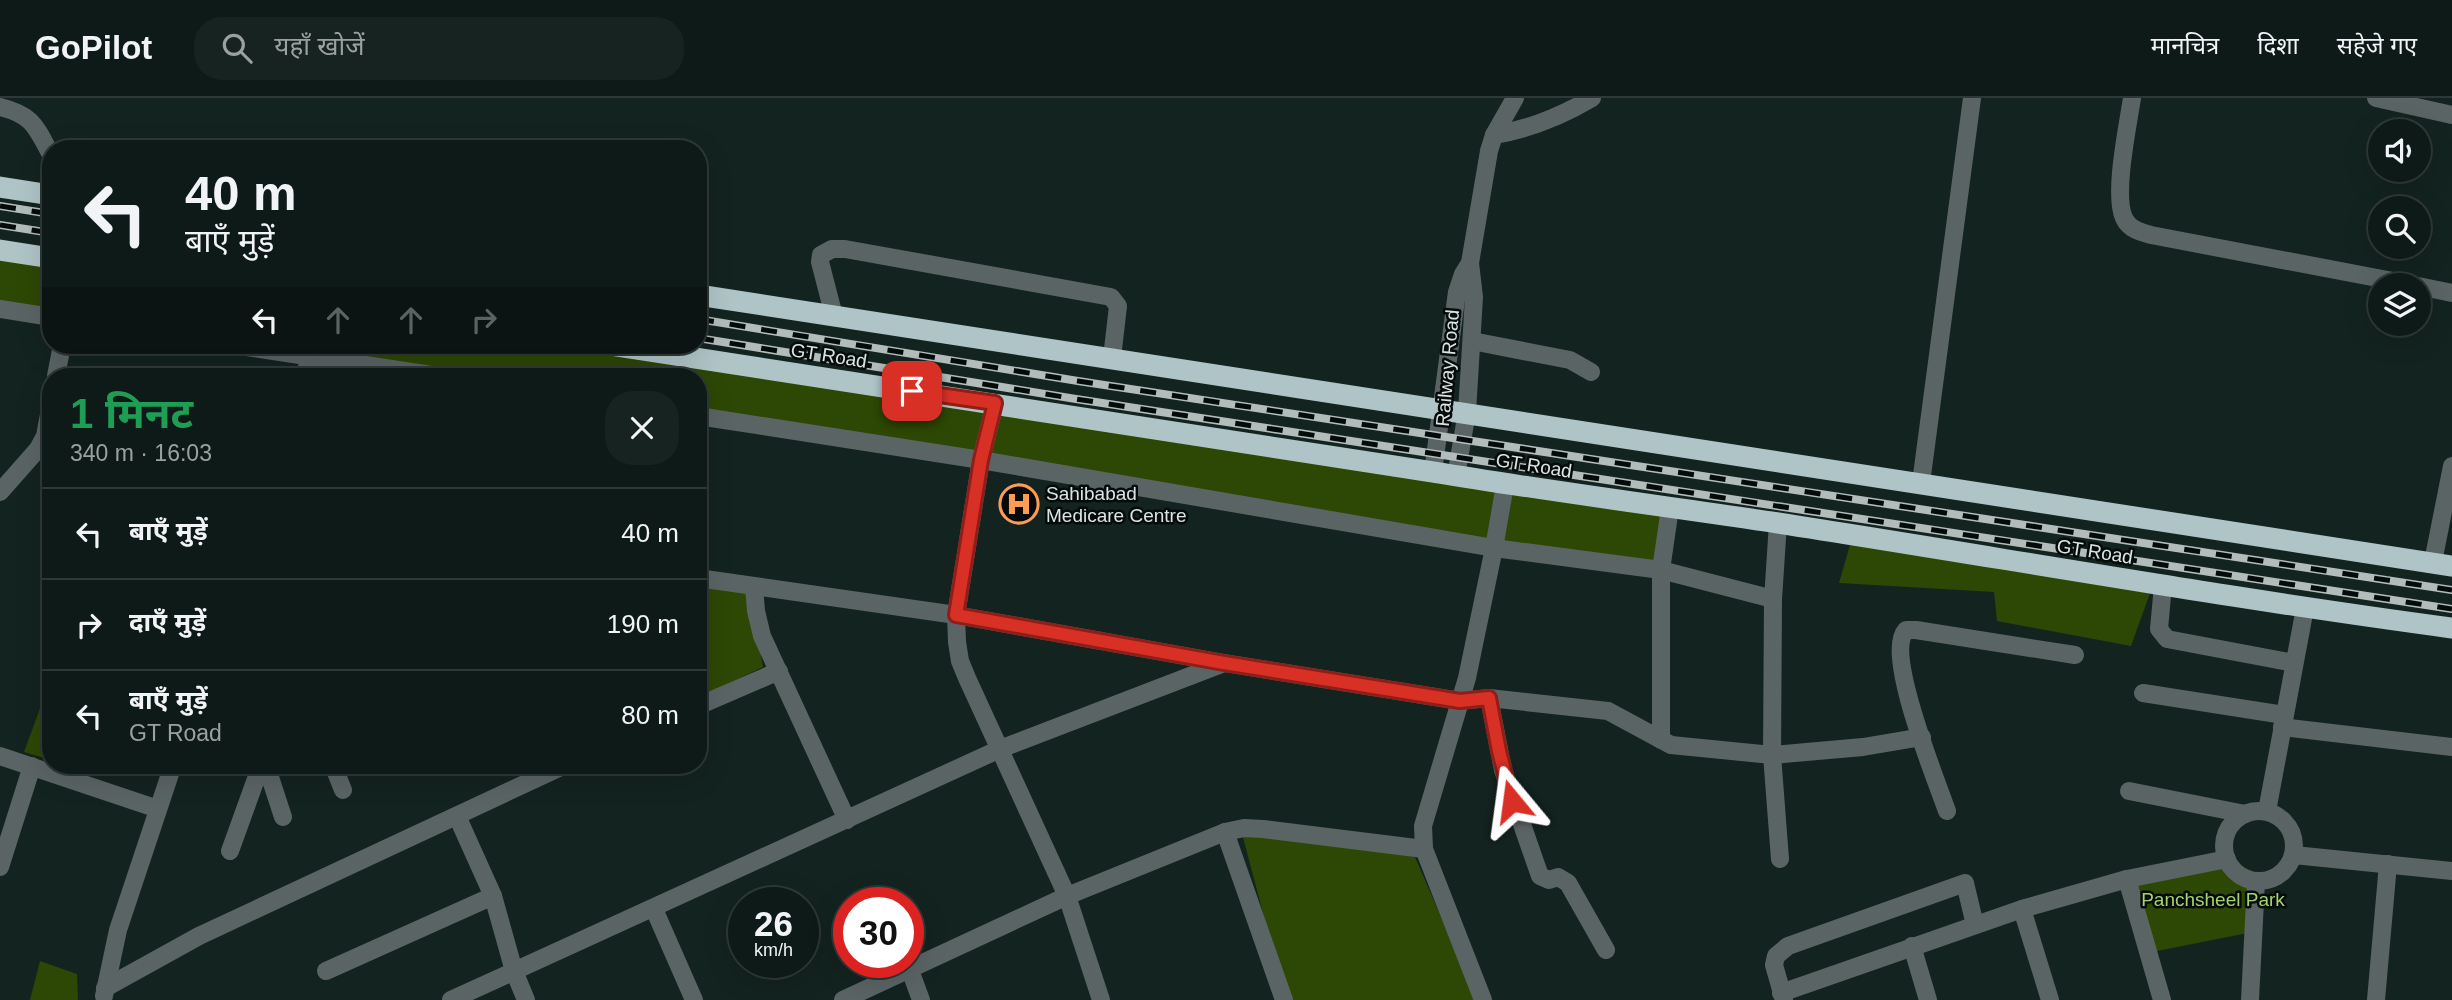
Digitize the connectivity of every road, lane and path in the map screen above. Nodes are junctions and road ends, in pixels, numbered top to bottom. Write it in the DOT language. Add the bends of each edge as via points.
graph roads {
  1 [pos="13,98"];
  2 [pos="1515,98"];
  3 [pos="1592,98"];
  4 [pos="1972,98"];
  5 [pos="2132,98"];
  6 [pos="2376,98"];
  7 [pos="0,107"];
  8 [pos="2452,115"];
  9 [pos="1494,135"];
  10 [pos="43,140"];
  11 [pos="0,187"];
  12 [pos="42,194"];
  13 [pos="0,250"];
  14 [pos="42,257"];
  15 [pos="1471,263"];
  16 [pos="2368,277"];
  17 [pos="2431,289"];
  18 [pos="2452,293"];
  19 [pos="707,296"];
  20 [pos="0,309"];
  21 [pos="42,316"];
  22 [pos="834,316"];
  23 [pos="1472,341"];
  24 [pos="328,354"];
  25 [pos="671,354"];
  26 [pos="1112,358"];
  27 [pos="398,368"];
  28 [pos="1591,372"];
  29 [pos="995,403"];
  30 [pos="1443,409"];
  31 [pos="1467,412"];
  32 [pos="707,417"];
  33 [pos="42,442"];
  34 [pos="981,460"];
  35 [pos="2452,466"];
  36 [pos="1433,472"];
  37 [pos="1456,475"];
  38 [pos="1921,483"];
  39 [pos="1505,485"];
  40 [pos="0,492"];
  41 [pos="1670,508"];
  42 [pos="2448,510"];
  43 [pos="1778,523"];
  44 [pos="1494,548"];
  45 [pos="2443,564"];
  46 [pos="1661,570"];
  47 [pos="707,580"];
  48 [pos="2163,585"];
  49 [pos="754,587"];
  50 [pos="1773,599"];
  51 [pos="2305,608"];
  52 [pos="956,615"];
  53 [pos="2452,628"];
  54 [pos="2075,655"];
  55 [pos="1224,663"];
  56 [pos="2294,663"];
  57 [pos="779,671"];
  58 [pos="2143,693"];
  59 [pos="1489,698"];
  60 [pos="1460,701"];
  61 [pos="707,702"];
  62 [pos="2283,721"];
  63 [pos="1922,737"];
  64 [pos="1661,740"];
  65 [pos="2452,747"];
  66 [pos="999,749"];
  67 [pos="1772,755"];
  68 [pos="0,756"];
  69 [pos="32,766"];
  70 [pos="42,769"];
  71 [pos="55,774"];
  72 [pos="170,774"];
  73 [pos="260,774"];
  74 [pos="266,774"];
  75 [pos="337,774"];
  76 [pos="546,774"];
  77 [pos="343,790"];
  78 [pos="2129,791"];
  79 [pos="158,809"];
  80 [pos="1947,811"];
  81 [pos="2267,811"];
  82 [pos="2245,814"];
  83 [pos="457,816"];
  84 [pos="283,817"];
  85 [pos="846,820"];
  86 [pos="1225,832"];
  87 [pos="1424,849"];
  88 [pos="230,851"];
  89 [pos="2294,855"];
  90 [pos="1780,859"];
  91 [pos="2227,859"];
  92 [pos="2388,864"];
  93 [pos="0,867"];
  94 [pos="2452,870"];
  95 [pos="2127,879"];
  96 [pos="2256,881"];
  97 [pos="493,896"];
  98 [pos="1067,896"];
  99 [pos="654,909"];
  100 [pos="2022,909"];
  101 [pos="1975,925"];
  102 [pos="1912,946"];
  103 [pos="1606,950"];
  104 [pos="924,963"];
  105 [pos="327,971"];
  106 [pos="514,971"];
  107 [pos="892,978"];
  108 [pos="913,978"];
  109 [pos="104,994"];
  110 [pos="1783,997"];
  111 [pos="452,1000"];
  112 [pos="526,1000"];
  113 [pos="694,1000"];
  114 [pos="843,1000"];
  115 [pos="921,1000"];
  116 [pos="1101,1000"];
  117 [pos="1284,1000"];
  118 [pos="1483,1000"];
  119 [pos="1928,1000"];
  120 [pos="2050,1000"];
  121 [pos="2162,1000"];
  122 [pos="2250,1000"];
  123 [pos="2376,1000"];
  1 -- 7 [label="street"];
  2 -- 9 [label="street, Railway Road"];
  3 -- 9 [label="street" via="1536,126"];
  4 -- 38 [label="street"];
  5 -- 16 [label="street" via="2120,205 2124,220 2134,230"];
  6 -- 8 [label="street"];
  7 -- 10 [label="street" via="33,121"];
  9 -- 15 [label="street, Railway Road"];
  11 -- 12 [label="highway"];
  13 -- 14 [label="highway"];
  15 -- 23 [label="street, Railway Road"];
  15 -- 30 [label="street, Railway Road" via="1457,292"];
  17 -- 18 [label="street"];
  19 -- 22 [label="highway, GT Road"];
  20 -- 21 [label="street"];
  22 -- 26 [label="highway, GT Road"];
  22 -- 26 [label="street" via="821,255 845,249 1111,297 1118,306"];
  23 -- 28 [label="street" via="1570,360"];
  23 -- 31 [label="street, Railway Road"];
  24 -- 27 [label="street"];
  25 -- 29 [label="highway, GT Road"];
  26 -- 30 [label="highway, GT Road"];
  29 -- 34 [label="street"];
  29 -- 36 [label="highway, GT Road"];
  30 -- 31 [label="highway, GT Road"];
  30 -- 36 [label="street, Railway Road"];
  31 -- 37 [label="street, Railway Road"];
  31 -- 38 [label="highway, GT Road"];
  32 -- 34 [label="street"];
  33 -- 40 [label="street"];
  34 -- 44 [label="street"];
  34 -- 52 [label="street"];
  35 -- 42 [label="street"];
  36 -- 37 [label="highway, GT Road"];
  37 -- 39 [label="highway, GT Road"];
  38 -- 45 [label="highway, GT Road"];
  39 -- 41 [label="highway, GT Road"];
  39 -- 44 [label="street"];
  41 -- 43 [label="highway, GT Road"];
  41 -- 46 [label="street"];
  42 -- 45 [label="street"];
  43 -- 48 [label="highway, GT Road"];
  43 -- 50 [label="street"];
  44 -- 46 [label="street"];
  44 -- 60 [label="street"];
  46 -- 50 [label="street"];
  46 -- 64 [label="street"];
  47 -- 49 [label="street"];
  48 -- 51 [label="highway, GT Road"];
  48 -- 56 [label="street" via="2159,629 2167,639"];
  49 -- 52 [label="street"];
  49 -- 57 [label="street" via="762,636"];
  50 -- 67 [label="street"];
  51 -- 53 [label="highway, GT Road"];
  51 -- 56 [label="street"];
  52 -- 55 [label="street"];
  52 -- 66 [label="street" via="960,661"];
  54 -- 63 [label="street" via="1906,630 1900,643 1906,691"];
  55 -- 60 [label="street"];
  55 -- 66 [label="street"];
  56 -- 62 [label="street"];
  57 -- 61 [label="street"];
  57 -- 85 [label="street"];
  58 -- 62 [label="street"];
  59 -- 60 [label="street"];
  59 -- 64 [label="street" via="1608,711"];
  59 -- 103 [label="street" via="1503,769 1540,876 1563,878"];
  60 -- 87 [label="street" via="1423,826"];
  62 -- 65 [label="street"];
  62 -- 81 [label="street"];
  63 -- 67 [label="street"];
  63 -- 80 [label="street"];
  64 -- 67 [label="street" via="1684,747"];
  66 -- 85 [label="street"];
  66 -- 98 [label="street"];
  67 -- 90 [label="street"];
  68 -- 69 [label="street"];
  69 -- 70 [label="street"];
  69 -- 93 [label="street"];
  71 -- 79 [label="street"];
  72 -- 79 [label="street"];
  73 -- 88 [label="street"];
  74 -- 84 [label="street"];
  75 -- 77 [label="street"];
  76 -- 83 [label="street"];
  78 -- 82 [label="street"];
  79 -- 109 [label="street" via="118,930"];
  81 -- 82 [label="street"];
  81 -- 89 [label="street" via="2286,823 2295,844"];
  82 -- 91 [label="street" via="2228,829"];
  83 -- 97 [label="street"];
  83 -- 109 [label="street" via="199,936"];
  85 -- 99 [label="street"];
  86 -- 87 [label="street" via="1263,829"];
  86 -- 98 [label="street"];
  86 -- 117 [label="street"];
  87 -- 118 [label="street"];
  89 -- 92 [label="street"];
  89 -- 96 [label="street" via="2283,872"];
  91 -- 95 [label="street"];
  91 -- 96 [label="street" via="2238,874"];
  92 -- 94 [label="street"];
  92 -- 123 [label="street"];
  95 -- 100 [label="street"];
  95 -- 121 [label="street"];
  96 -- 122 [label="street"];
  97 -- 105 [label="street"];
  97 -- 106 [label="street"];
  98 -- 104 [label="street"];
  98 -- 116 [label="street"];
  99 -- 106 [label="street"];
  99 -- 113 [label="street"];
  100 -- 101 [label="street"];
  100 -- 120 [label="street"];
  101 -- 102 [label="street"];
  101 -- 110 [label="street" via="1965,883 1781,951 1774,965"];
  102 -- 110 [label="street"];
  102 -- 119 [label="street"];
  106 -- 111 [label="street"];
  106 -- 112 [label="street"];
  107 -- 114 [label="street"];
  108 -- 115 [label="street"];
}
